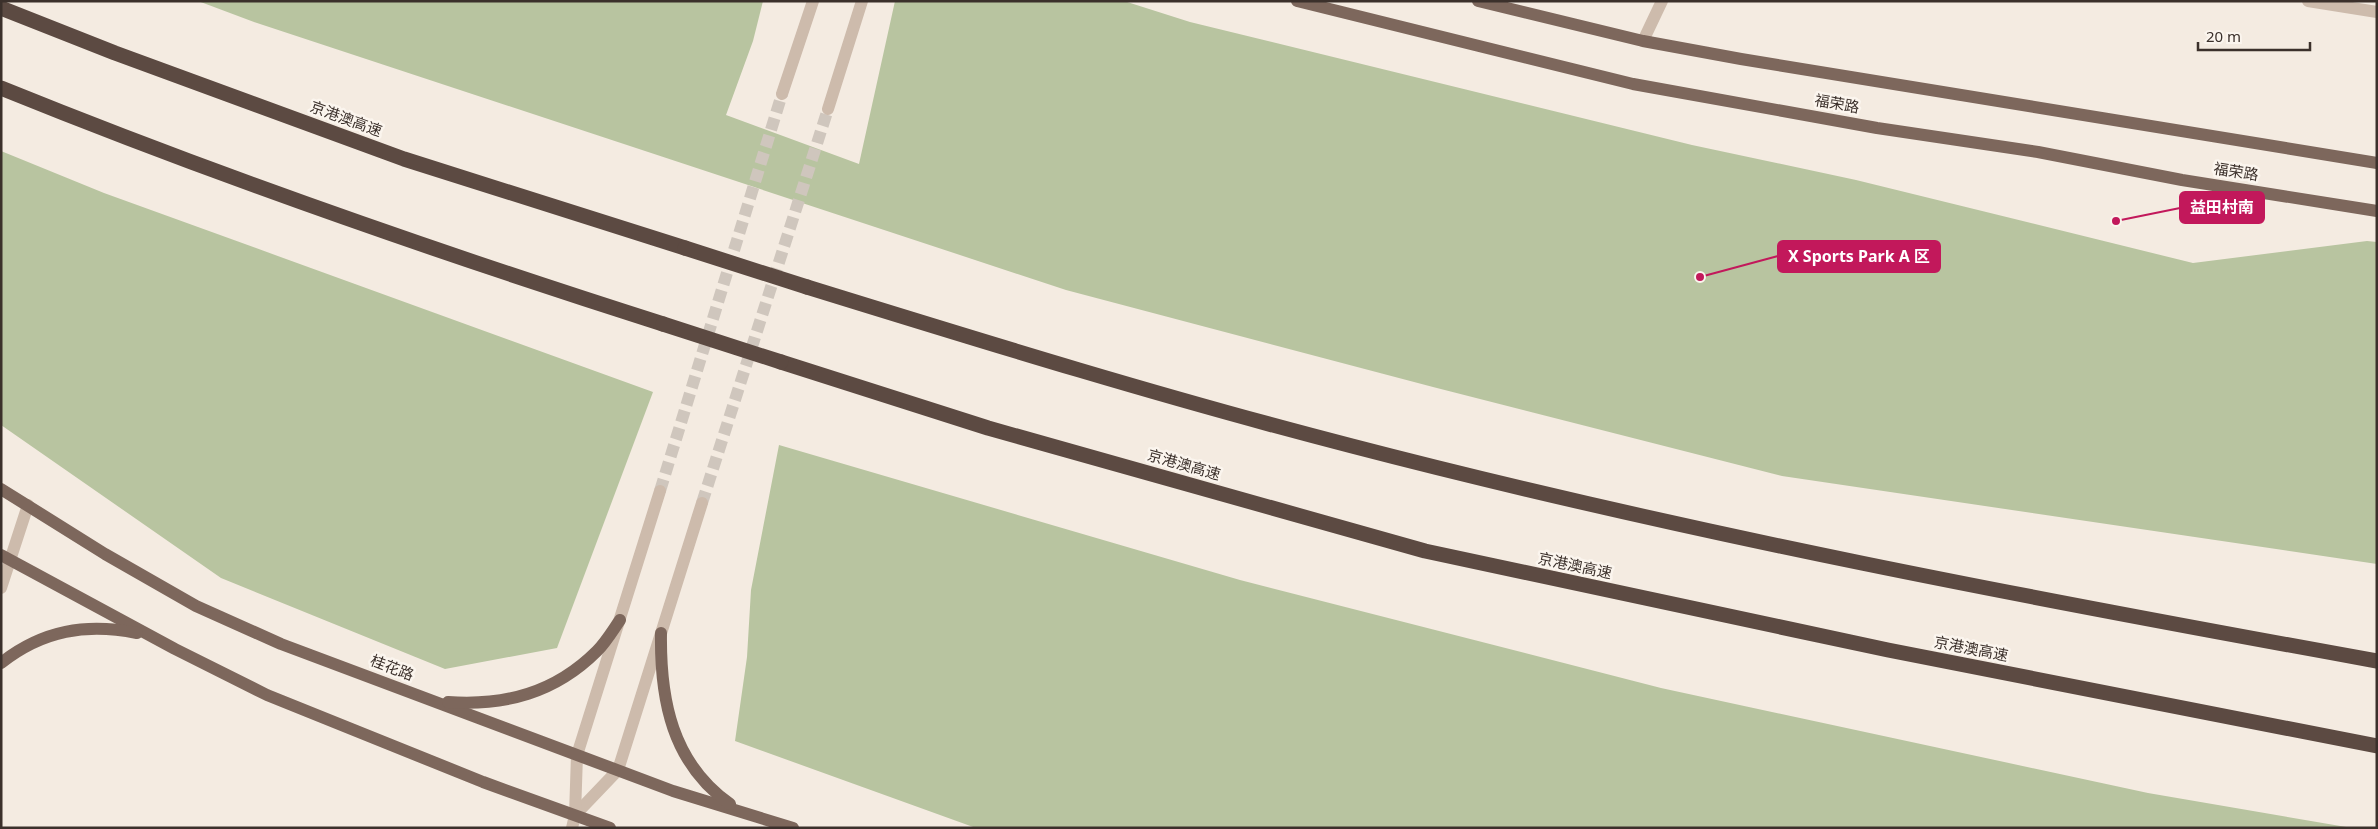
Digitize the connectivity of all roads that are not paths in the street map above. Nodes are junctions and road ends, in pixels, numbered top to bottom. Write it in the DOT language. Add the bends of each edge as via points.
graph roads {
  1 [pos="813,1"];
  2 [pos="862,1"];
  3 [pos="1298,1"];
  4 [pos="1478,1"];
  5 [pos="1662,1"];
  6 [pos="2308,1"];
  7 [pos="1,8"];
  8 [pos="2377,12"];
  9 [pos="1643,41"];
  10 [pos="1,88"];
  11 [pos="782,94"];
  12 [pos="828,109"];
  13 [pos="2377,164"];
  14 [pos="2377,211"];
  15 [pos="1,488"];
  16 [pos="660,491"];
  17 [pos="702,503"];
  18 [pos="28,506"];
  19 [pos="6,558"];
  20 [pos="1,588"];
  21 [pos="620,620"];
  22 [pos="662,633"];
  23 [pos="150,635"];
  24 [pos="2377,661"];
  25 [pos="1,663"];
  26 [pos="434,701"];
  27 [pos="2377,746"];
  28 [pos="577,756"];
  29 [pos="618,770"];
  30 [pos="740,811"];
  31 [pos="574,821"];
  32 [pos="610,828"];
  33 [pos="793,828"];
  1 -- 11 [label="street"];
  2 -- 12 [label="street"];
  3 -- 14 [label="main road, 福荣路" via="1633,84"];
  4 -- 9 [label="main road, 福荣路"];
  5 -- 9 [label="street"];
  6 -- 8 [label="street"];
  7 -- 24 [label="highway, 京港澳高速, bridge" via="404,159 1003,348 1352,446 1599,506 2052,602"];
  9 -- 13 [label="main road, 福荣路"];
  10 -- 27 [label="highway, 京港澳高速, bridge" via="135,142 499,272 988,428 1425,552 1888,650"];
  15 -- 18 [label="main road, 桂花路"];
  16 -- 21 [label="street"];
  17 -- 22 [label="street"];
  18 -- 19 [label="street"];
  18 -- 26 [label="main road, 桂花路" via="196,606 281,644"];
  19 -- 20 [label="street"];
  19 -- 23 [label="main road"];
  21 -- 26 [label="main road" via="598,650 572,673 545,688 514,699 478,704"];
  21 -- 28 [label="street"];
  22 -- 29 [label="street"];
  22 -- 30 [label="main road" via="661,668 674,732 709,790"];
  23 -- 25 [label="main road" via="114,629 77,629 49,635"];
  23 -- 31 [label="main road" via="267,694"];
  26 -- 28 [label="main road, 桂花路"];
  28 -- 29 [label="main road, 桂花路"];
  28 -- 31 [label="street"];
  29 -- 30 [label="main road, 桂花路"];
  29 -- 31 [label="street"];
  30 -- 33 [label="main road, 桂花路"];
  31 -- 32 [label="main road"];
}
